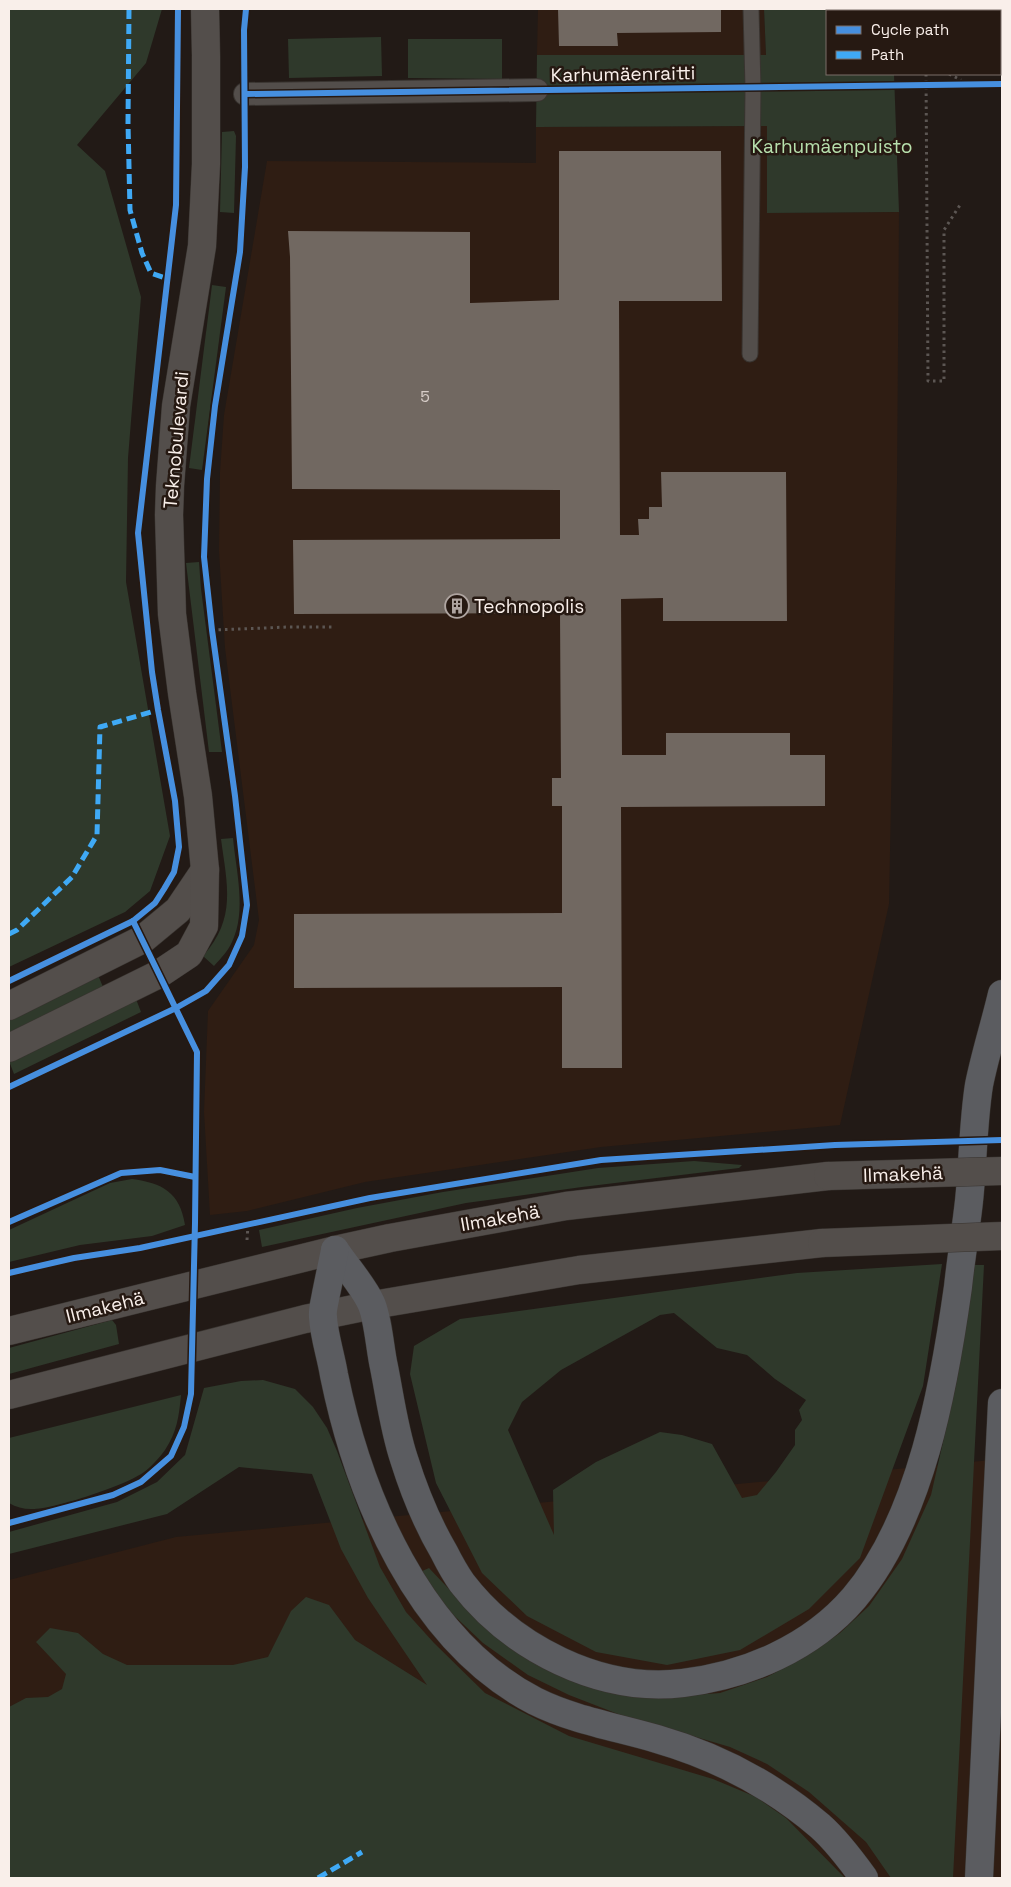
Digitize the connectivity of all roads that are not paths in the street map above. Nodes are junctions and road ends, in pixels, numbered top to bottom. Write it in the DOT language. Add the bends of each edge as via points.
graph roads {
  1 [pos="205,9"];
  2 [pos="752,9"];
  3 [pos="537,90"];
  4 [pos="245,94"];
  5 [pos="750,354"];
  6 [pos="205,870"];
  7 [pos="1002,994"];
  8 [pos="9,1006"];
  9 [pos="9,1048"];
  10 [pos="1002,1171"];
  11 [pos="1002,1236"];
  12 [pos="335,1250"];
  13 [pos="372,1305"];
  14 [pos="322,1315"];
  15 [pos="9,1331"];
  16 [pos="9,1395"];
  17 [pos="1002,1403"];
  18 [pos="864,1878"];
  19 [pos="979,1878"];
  1 -- 6 [label="main road, Teknobulevardi" via="206,164 202,246 176,406 170,486 170,544 172,614 198,796"];
  2 -- 5 [label="lane"];
  3 -- 4 [label="street, Karhumäenraitti"];
  6 -- 8 [label="main road" via="178,910 143,939"];
  6 -- 9 [label="main road, Teknobulevardi" via="204,926 189,954 159,974"];
  7 -- 13 [label="highway" via="979,1087 969,1202 948,1355 928,1441 905,1510 884,1554 854,1598 828,1623 793,1648 745,1670 710,1680 667,1685 627,1682 592,1673 553,1658 519,1637 485,1609 460,1581 431,1529 403,1457"];
  10 -- 12 [label="main road, Ilmakehä, bridge" via="828,1176 566,1206"];
  11 -- 13 [label="main road, bridge" via="822,1243 579,1270"];
  12 -- 13 [label="highway"];
  12 -- 14 [label="highway"];
  12 -- 15 [label="main road, Ilmakehä"];
  13 -- 14 [label="main road"];
  14 -- 16 [label="main road"];
  14 -- 18 [label="highway" via="339,1399 361,1474 384,1530 418,1591 453,1637 505,1683 537,1702 595,1724 703,1754 775,1793 821,1827"];
  17 -- 19 [label="highway"];
}
